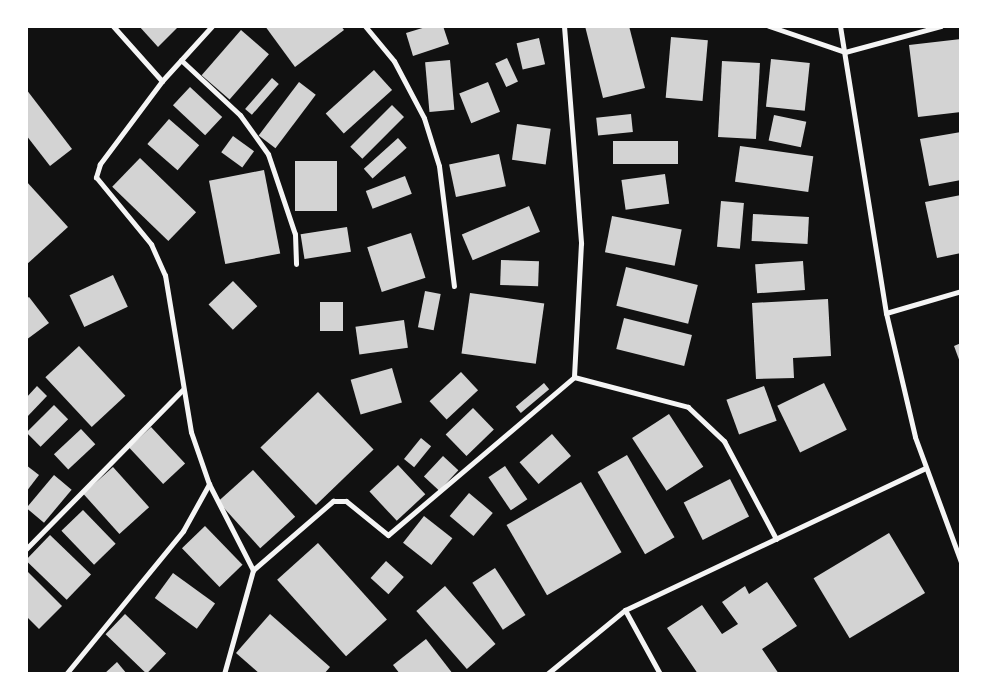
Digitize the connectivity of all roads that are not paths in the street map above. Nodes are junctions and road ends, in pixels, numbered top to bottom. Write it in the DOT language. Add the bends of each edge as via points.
graph roads {
  1 [pos="113,26"];
  2 [pos="212,26"];
  3 [pos="365,26"];
  4 [pos="564,26"];
  5 [pos="769,26"];
  6 [pos="840,26"];
  7 [pos="940,26"];
  8 [pos="845,52"];
  9 [pos="181,60"];
  10 [pos="162,81"];
  11 [pos="296,264"];
  12 [pos="454,286"];
  13 [pos="961,291"];
  14 [pos="886,312"];
  15 [pos="574,377"];
  16 [pos="182,390"];
  17 [pos="926,468"];
  18 [pos="209,484"];
  19 [pos="776,539"];
  20 [pos="26,550"];
  21 [pos="961,562"];
  22 [pos="253,570"];
  23 [pos="626,610"];
  24 [pos="66,674"];
  25 [pos="224,674"];
  26 [pos="548,674"];
  27 [pos="660,674"];
  1 -- 10 [label="street"];
  2 -- 9 [label="street"];
  3 -- 12 [label="street" via="394,61 424,118 440,166"];
  4 -- 15 [label="street" via="581,243"];
  5 -- 8 [label="street"];
  6 -- 8 [label="street"];
  7 -- 8 [label="street"];
  8 -- 14 [label="street"];
  9 -- 10 [label="street"];
  9 -- 11 [label="street" via="240,115 268,154 295,234"];
  10 -- 16 [label="street" via="100,164 96,177 151,244 165,276"];
  13 -- 14 [label="street"];
  14 -- 17 [label="street"];
  15 -- 19 [label="street" via="688,407 724,441"];
  15 -- 22 [label="street" via="388,534 337,499"];
  16 -- 18 [label="street"];
  16 -- 20 [label="street"];
  17 -- 19 [label="street"];
  17 -- 21 [label="street"];
  18 -- 22 [label="street"];
  18 -- 24 [label="street" via="183,531"];
  19 -- 23 [label="street"];
  22 -- 25 [label="street"];
  23 -- 26 [label="street"];
  23 -- 27 [label="street"];
}
